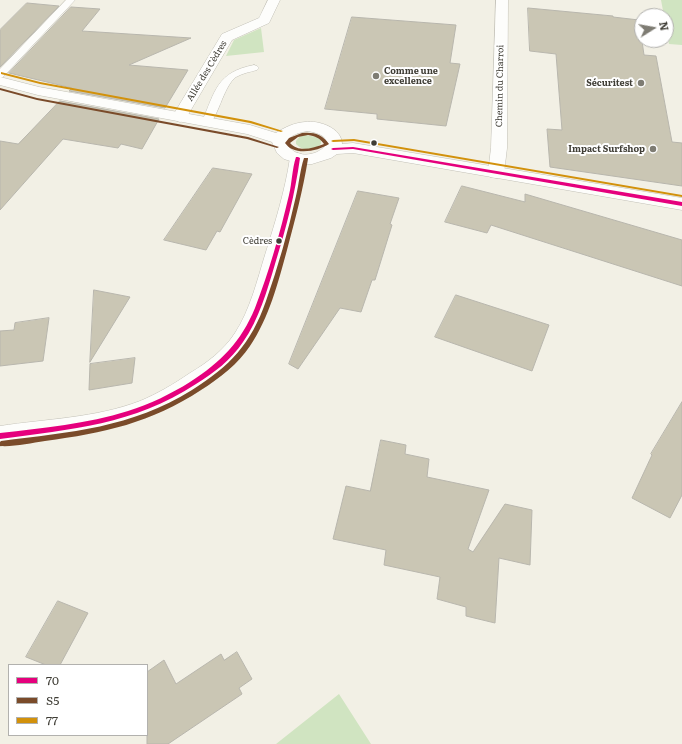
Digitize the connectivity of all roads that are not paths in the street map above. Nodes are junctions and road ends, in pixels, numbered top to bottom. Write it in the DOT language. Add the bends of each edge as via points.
graph roads {
  1 [pos="71,0"];
  2 [pos="274,0"];
  3 [pos="502,0"];
  4 [pos="254,68"];
  5 [pos="0,75"];
  6 [pos="0,81"];
  7 [pos="180,117"];
  8 [pos="207,122"];
  9 [pos="279,139"];
  10 [pos="333,149"];
  11 [pos="298,158"];
  12 [pos="496,173"];
  13 [pos="682,204"];
  14 [pos="0,436"];
  1 -- 5 [label="lane"];
  2 -- 7 [label="street, Allée des Cèdres" via="264,20 227,37"];
  3 -- 12 [label="street, Chemin du Charroi" via="499,148"];
  4 -- 8 [label="lane" via="230,77"];
  6 -- 7 [label="street"];
  7 -- 8 [label="street"];
  8 -- 9 [label="street" via="250,130"];
  9 -- 10 [label="street" via="294,129 316,127 330,133 334,138"];
  9 -- 11 [label="street" via="281,150"];
  10 -- 11 [label="street" via="321,157"];
  10 -- 12 [label="street" via="352,148"];
  11 -- 14 [label="street" via="296,176 258,306 242,339 218,366 181,391 146,408 89,423"];
  12 -- 13 [label="street"];
}
